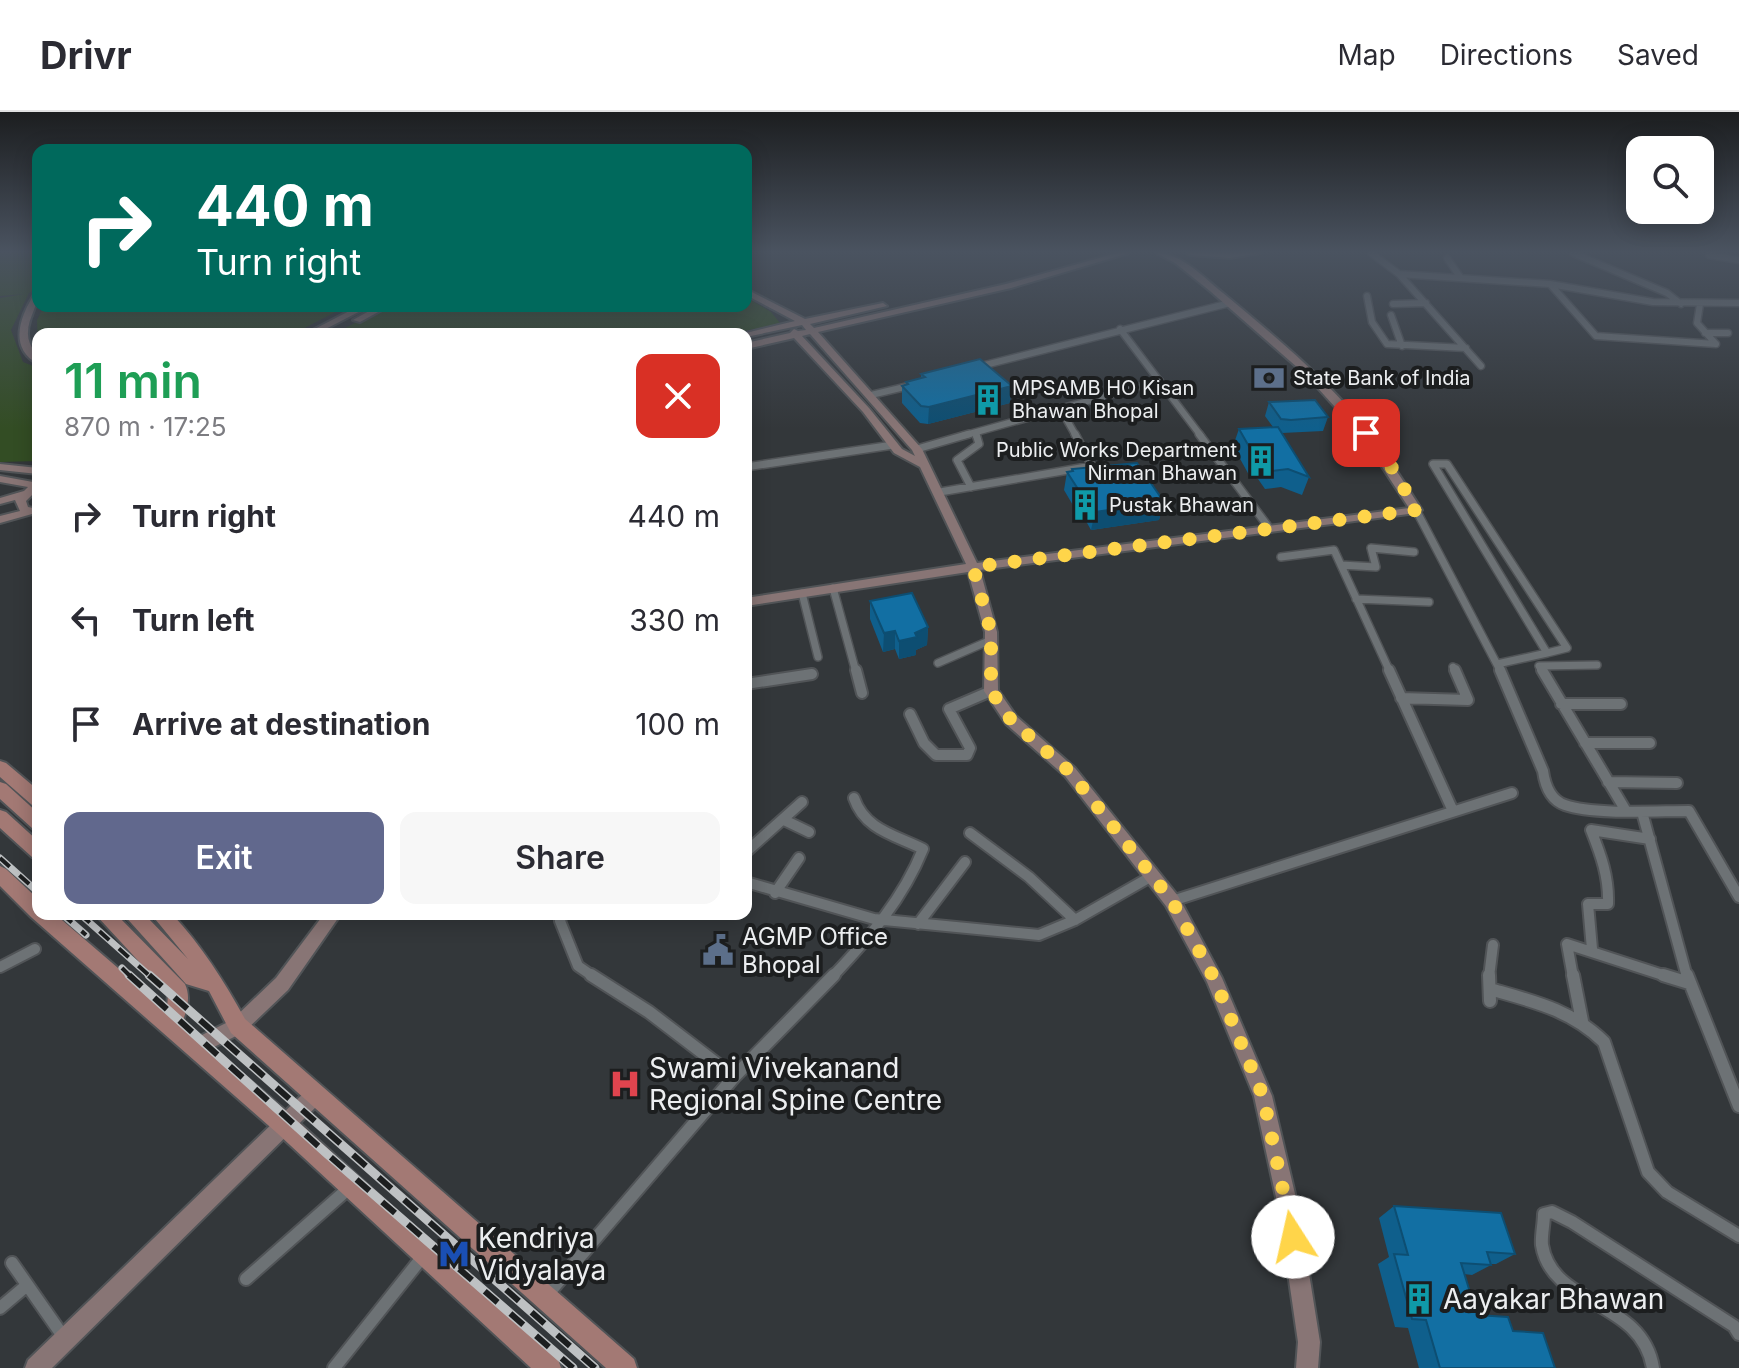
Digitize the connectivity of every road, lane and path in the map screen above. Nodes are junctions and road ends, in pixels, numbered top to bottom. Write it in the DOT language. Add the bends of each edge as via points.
graph roads {
  1 [pos="29,312"];
  2 [pos="34,312"];
  3 [pos="354,312"];
  4 [pos="373,312"];
  5 [pos="781,312"];
  6 [pos="856,312"];
  7 [pos="899,312"];
  8 [pos="1194,312"];
  9 [pos="1241,312"];
  10 [pos="1368,312"];
  11 [pos="1434,312"];
  12 [pos="1574,312"];
  13 [pos="1701,312"];
  14 [pos="784,314"];
  15 [pos="1391,315"];
  16 [pos="833,317"];
  17 [pos="805,323"];
  18 [pos="846,324"];
  19 [pos="789,326"];
  20 [pos="321,328"];
  21 [pos="342,328"];
  22 [pos="1120,329"];
  23 [pos="752,332"];
  24 [pos="813,332"];
  25 [pos="752,333"];
  26 [pos="1705,333"];
  27 [pos="1728,333"];
  28 [pos="797,335"];
  29 [pos="32,344"];
  30 [pos="824,344"];
  31 [pos="752,345"];
  32 [pos="1402,346"];
  33 [pos="1466,348"];
  34 [pos="32,356"];
  35 [pos="1481,366"];
  36 [pos="963,371"];
  37 [pos="1160,381"];
  38 [pos="923,382"];
  39 [pos="871,395"];
  40 [pos="1060,408"];
  41 [pos="975,433"];
  42 [pos="893,445"];
  43 [pos="917,449"];
  44 [pos="752,466"];
  45 [pos="926,466"];
  46 [pos="0,467"];
  47 [pos="32,469"];
  48 [pos="0,479"];
  49 [pos="32,483"];
  50 [pos="32,487"];
  51 [pos="971,487"];
  52 [pos="940,492"];
  53 [pos="24,494"];
  54 [pos="2,502"];
  55 [pos="1416,510"];
  56 [pos="32,511"];
  57 [pos="32,512"];
  58 [pos="1,519"];
  59 [pos="1270,529"];
  60 [pos="1414,552"];
  61 [pos="1281,557"];
  62 [pos="1341,565"];
  63 [pos="973,567"];
  64 [pos="833,588"];
  65 [pos="802,593"];
  66 [pos="1356,599"];
  67 [pos="752,601"];
  68 [pos="1429,602"];
  69 [pos="991,640"];
  70 [pos="1548,654"];
  71 [pos="818,657"];
  72 [pos="938,663"];
  73 [pos="1497,664"];
  74 [pos="1597,665"];
  75 [pos="1453,667"];
  76 [pos="812,674"];
  77 [pos="752,683"];
  78 [pos="991,691"];
  79 [pos="862,693"];
  80 [pos="1401,698"];
  81 [pos="1561,704"];
  82 [pos="1621,704"];
  83 [pos="910,714"];
  84 [pos="1585,743"];
  85 [pos="1650,743"];
  86 [pos="0,767"];
  87 [pos="1608,782"];
  88 [pos="1677,783"];
  89 [pos="0,789"];
  90 [pos="1512,793"];
  91 [pos="32,795"];
  92 [pos="854,798"];
  93 [pos="802,802"];
  94 [pos="1453,811"];
  95 [pos="1626,811"];
  96 [pos="1642,812"];
  97 [pos="0,817"];
  98 [pos="32,818"];
  99 [pos="784,820"];
  100 [pos="809,832"];
  101 [pos="970,833"];
  102 [pos="1650,839"];
  103 [pos="32,846"];
  104 [pos="752,847"];
  105 [pos="799,858"];
  106 [pos="965,862"];
  107 [pos="0,874"];
  108 [pos="1152,876"];
  109 [pos="752,884"];
  110 [pos="775,893"];
  111 [pos="1739,897"];
  112 [pos="1172,901"];
  113 [pos="32,904"];
  114 [pos="49,920"];
  115 [pos="110,920"];
  116 [pos="138,920"];
  117 [pos="166,920"];
  118 [pos="329,920"];
  119 [pos="560,920"];
  120 [pos="883,920"];
  121 [pos="1075,920"];
  122 [pos="918,924"];
  123 [pos="1493,945"];
  124 [pos="35,949"];
  125 [pos="1592,949"];
  126 [pos="0,967"];
  127 [pos="215,983"];
  128 [pos="1689,983"];
  129 [pos="1582,1021"];
  130 [pos="238,1026"];
  131 [pos="171,1027"];
  132 [pos="194,1048"];
  133 [pos="734,1077"];
  134 [pos="314,1096"];
  135 [pos="1739,1106"];
  136 [pos="285,1125"];
  137 [pos="349,1188"];
  138 [pos="1739,1236"];
  139 [pos="426,1252"];
  140 [pos="12,1263"];
  141 [pos="246,1279"];
  142 [pos="26,1286"];
  143 [pos="545,1297"];
  144 [pos="0,1308"];
  145 [pos="1739,1334"];
  146 [pos="65,1339"];
  147 [pos="36,1368"];
  148 [pos="334,1368"];
  149 [pos="549,1368"];
  150 [pos="625,1368"];
  151 [pos="1307,1368"];
  152 [pos="1653,1368"];
  1 -- 34 [label="street" via="23,340"];
  2 -- 29 [label="street"];
  3 -- 20 [label="street"];
  4 -- 21 [label="street"];
  5 -- 14 [label="street"];
  6 -- 16 [label="street"];
  7 -- 18 [label="street"];
  8 -- 22 [label="street"];
  9 -- 55 [label="street" via="1284,346 1343,406 1395,472"];
  10 -- 32 [label="street" via="1383,342"];
  11 -- 33 [label="street"];
  12 -- 26 [label="street" via="1596,336 1716,344"];
  13 -- 26 [label="street" via="1697,323"];
  14 -- 16 [label="street"];
  14 -- 17 [label="street"];
  14 -- 19 [label="street"];
  14 -- 23 [label="street"];
  15 -- 32 [label="street"];
  16 -- 17 [label="street"];
  17 -- 19 [label="street"];
  17 -- 24 [label="street"];
  18 -- 24 [label="street"];
  18 -- 30 [label="street"];
  19 -- 25 [label="street"];
  19 -- 28 [label="street"];
  22 -- 36 [label="street"];
  22 -- 37 [label="street"];
  24 -- 28 [label="street"];
  24 -- 30 [label="street"];
  26 -- 27 [label="street"];
  28 -- 31 [label="street"];
  28 -- 42 [label="street"];
  30 -- 39 [label="street"];
  32 -- 33 [label="street"];
  33 -- 35 [label="street"];
  37 -- 40 [label="street"];
  37 -- 59 [label="street"];
  38 -- 39 [label="street"];
  39 -- 43 [label="street"];
  40 -- 41 [label="street"];
  40 -- 51 [label="street" via="1092,466"];
  41 -- 43 [label="street"];
  41 -- 51 [label="street" via="979,444 957,460"];
  42 -- 44 [label="street"];
  42 -- 45 [label="street"];
  43 -- 45 [label="street"];
  45 -- 52 [label="street"];
  46 -- 47 [label="street"];
  48 -- 49 [label="street"];
  50 -- 53 [label="street"];
  51 -- 52 [label="street"];
  52 -- 63 [label="street"];
  53 -- 54 [label="street"];
  53 -- 56 [label="street" via="21,504"];
  55 -- 59 [label="street"];
  55 -- 73 [label="street"];
  57 -- 58 [label="street"];
  59 -- 63 [label="street"];
  60 -- 62 [label="street" via="1371,548 1376,567"];
  61 -- 62 [label="street" via="1334,550"];
  62 -- 66 [label="street"];
  63 -- 64 [label="street"];
  63 -- 69 [label="street"];
  64 -- 65 [label="street"];
  64 -- 79 [label="street"];
  65 -- 67 [label="street"];
  65 -- 71 [label="street"];
  66 -- 68 [label="street"];
  66 -- 80 [label="street"];
  69 -- 72 [label="street"];
  69 -- 78 [label="street"];
  70 -- 70 [label="street" via="1567,648 1447,464 1433,464"];
  70 -- 73 [label="street"];
  73 -- 95 [label="street" via="1543,771 1545,788 1563,805"];
  74 -- 81 [label="street" via="1539,666"];
  75 -- 80 [label="street" via="1468,700"];
  76 -- 77 [label="street"];
  78 -- 83 [label="street" via="949,709 970,748 967,755 949,761 937,757"];
  78 -- 108 [label="street" via="1011,720 1070,772"];
  80 -- 94 [label="street"];
  81 -- 82 [label="street"];
  81 -- 84 [label="street"];
  84 -- 85 [label="street"];
  84 -- 87 [label="street"];
  86 -- 91 [label="main road"];
  87 -- 88 [label="street"];
  87 -- 95 [label="street"];
  89 -- 98 [label="main road"];
  90 -- 94 [label="street"];
  92 -- 120 [label="street" via="859,813 885,835 923,849"];
  93 -- 99 [label="street"];
  94 -- 112 [label="street"];
  95 -- 96 [label="street"];
  96 -- 102 [label="street"];
  96 -- 111 [label="street" via="1690,812"];
  97 -- 103 [label="main road"];
  99 -- 100 [label="street"];
  99 -- 104 [label="street"];
  101 -- 121 [label="street"];
  102 -- 125 [label="street" via="1591,830 1605,860 1609,887 1608,904 1588,904"];
  102 -- 128 [label="street"];
  105 -- 110 [label="street"];
  106 -- 122 [label="street" via="925,908"];
  107 -- 113 [label="main road"];
  108 -- 112 [label="street"];
  108 -- 121 [label="street"];
  109 -- 110 [label="street"];
  110 -- 120 [label="street"];
  112 -- 151 [label="street" via="1214,978 1263,1096 1289,1211 1309,1342"];
  114 -- 131 [label="main road"];
  115 -- 131 [label="main road" via="178,990"];
  116 -- 127 [label="main road" via="193,978"];
  117 -- 127 [label="main road"];
  118 -- 130 [label="street" via="282,984"];
  119 -- 133 [label="street" via="578,966"];
  120 -- 122 [label="street"];
  120 -- 133 [label="street"];
  121 -- 122 [label="street" via="1039,935"];
  123 -- 129 [label="street" via="1490,995"];
  124 -- 126 [label="street"];
  125 -- 128 [label="street" via="1624,965"];
  125 -- 129 [label="street" via="1566,946"];
  127 -- 130 [label="main road"];
  128 -- 135 [label="street"];
  129 -- 138 [label="street" via="1604,1042 1648,1172 1667,1192"];
  130 -- 132 [label="street"];
  130 -- 134 [label="main road"];
  131 -- 132 [label="main road"];
  132 -- 136 [label="main road"];
  133 -- 143 [label="street"];
  134 -- 136 [label="street"];
  134 -- 143 [label="main road"];
  136 -- 137 [label="main road"];
  136 -- 146 [label="street"];
  137 -- 139 [label="main road"];
  137 -- 141 [label="street"];
  139 -- 148 [label="street"];
  139 -- 149 [label="main road"];
  140 -- 142 [label="street"];
  142 -- 144 [label="street"];
  142 -- 146 [label="street"];
  143 -- 150 [label="main road"];
  145 -- 152 [label="street" via="1572,1222 1552,1212 1544,1214 1540,1234 1555,1275 1639,1332 1651,1346"];
  146 -- 147 [label="street"];
}
